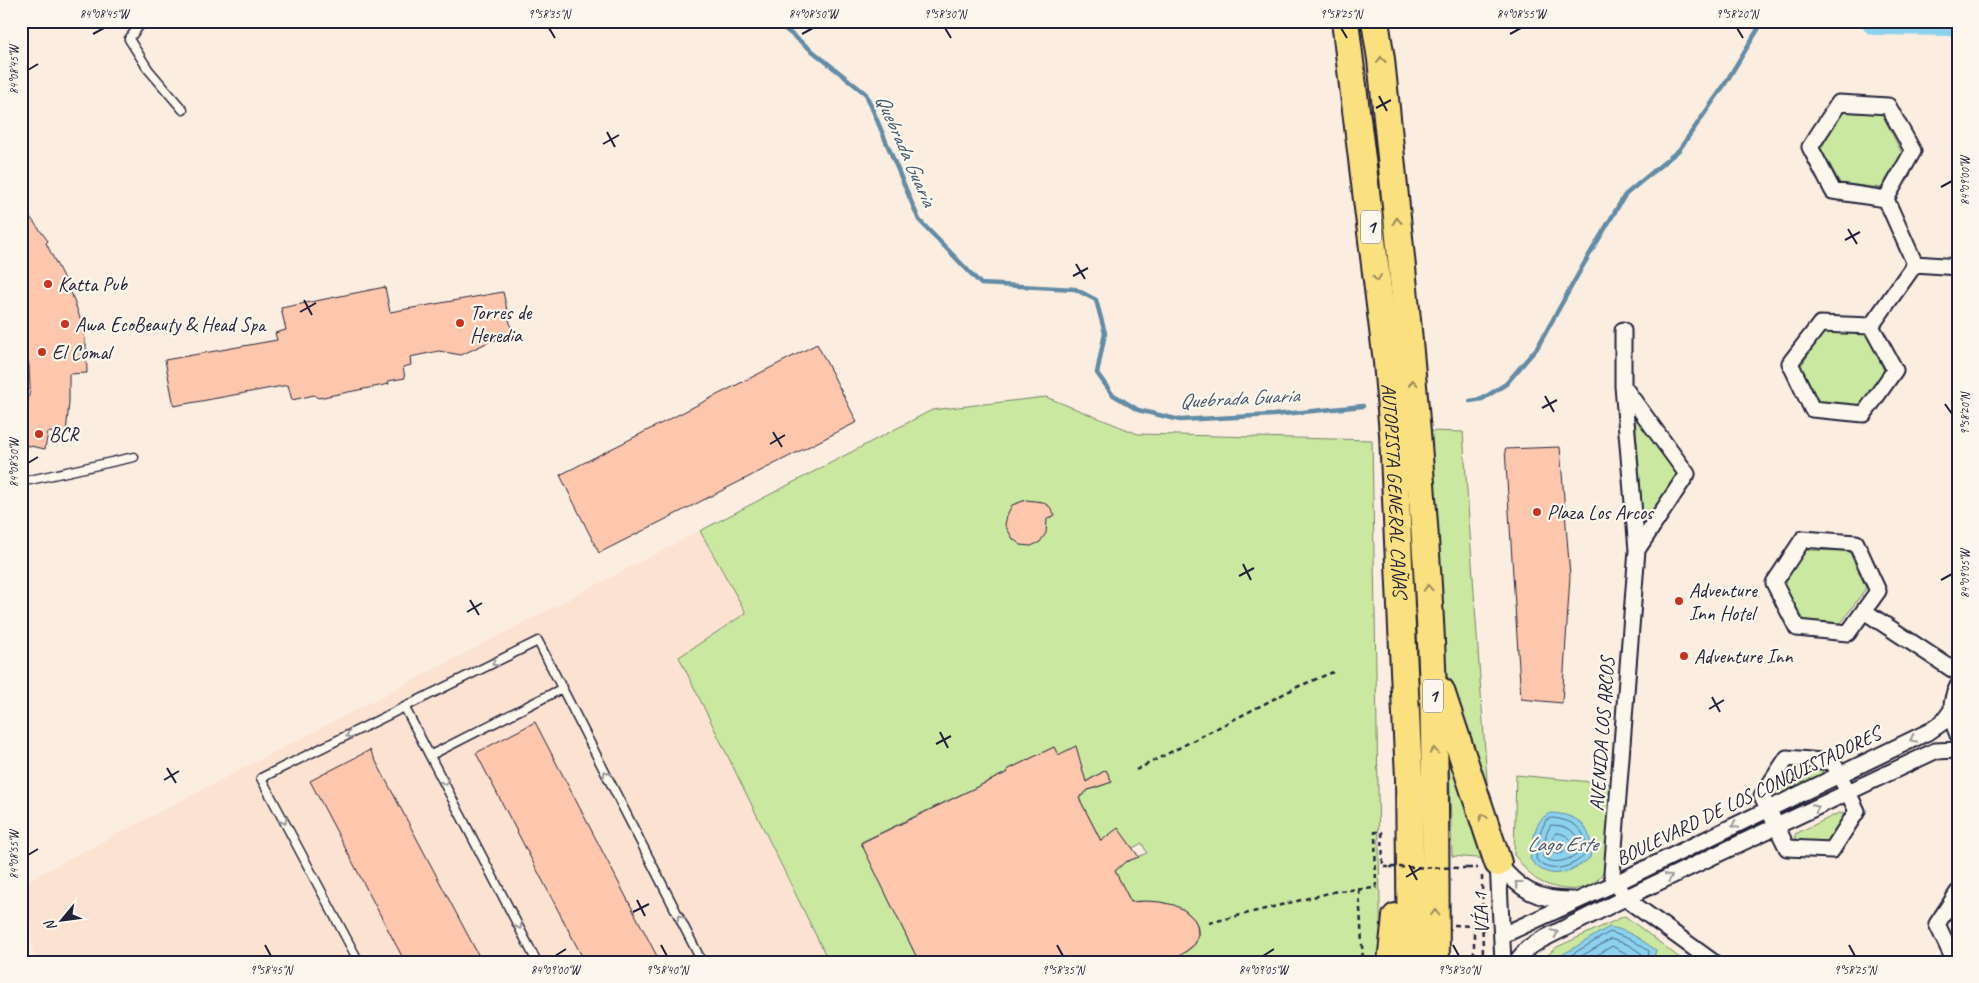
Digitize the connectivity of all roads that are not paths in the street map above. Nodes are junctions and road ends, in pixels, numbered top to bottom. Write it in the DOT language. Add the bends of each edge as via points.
graph roads {
  1 [pos="143,21"];
  2 [pos="1332,21"];
  3 [pos="1345,21"];
  4 [pos="1375,21"];
  5 [pos="183,110"];
  6 [pos="1886,199"];
  7 [pos="1372,236"];
  8 [pos="1915,264"];
  9 [pos="1958,266"];
  10 [pos="1871,326"];
  11 [pos="1623,330"];
  12 [pos="1623,386"];
  13 [pos="1393,434"];
  14 [pos="134,457"];
  15 [pos="21,482"];
  16 [pos="1637,550"];
  17 [pos="1864,611"];
  18 [pos="1432,664"];
  19 [pos="1958,673"];
  20 [pos="1958,686"];
  21 [pos="563,688"];
  22 [pos="405,708"];
  23 [pos="1951,711"];
  24 [pos="1958,735"];
  25 [pos="1958,750"];
  26 [pos="431,755"];
  27 [pos="1839,774"];
  28 [pos="1848,793"];
  29 [pos="1768,809"];
  30 [pos="1777,826"];
  31 [pos="1498,863"];
  32 [pos="1616,883"];
  33 [pos="1958,892"];
  34 [pos="1625,898"];
  35 [pos="1577,900"];
  36 [pos="1503,935"];
  37 [pos="358,962"];
  38 [pos="537,962"];
  39 [pos="702,962"];
  40 [pos="1391,962"];
  41 [pos="1410,962"];
  42 [pos="1436,962"];
  43 [pos="1503,962"];
  44 [pos="1516,962"];
  45 [pos="1713,962"];
  46 [pos="1955,962"];
  1 -- 5 [label="lane" via="130,39 148,69"];
  2 -- 7 [label="street" via="1342,89"];
  3 -- 7 [label="highway, AUTOPISTA GENERAL CAÑAS / 1"];
  18 -- 4 [label="highway, AUTOPISTA GENERAL CAÑAS / 1, one-way" via="1417,422"];
  6 -- 6 [label="street" via="1913,151 1888,106 1839,104 1810,147 1833,191"];
  6 -- 8 [label="street"];
  7 -- 13 [label="highway, AUTOPISTA GENERAL CAÑAS / 1, one-way"];
  8 -- 9 [label="street"];
  8 -- 10 [label="street"];
  10 -- 10 [label="street" via="1820,324 1790,363 1812,409 1864,414 1869,407 1895,370"];
  11 -- 12 [label="street, AVENIDA LOS ARCOS"];
  12 -- 16 [label="street, AVENIDA LOS ARCOS"];
  12 -- 16 [label="street, AVENIDA LOS ARCOS" via="1687,474"];
  13 -- 40 [label="highway" via="1401,880"];
  13 -- 41 [label="highway, AUTOPISTA GENERAL CAÑAS / 1" via="1409,778"];
  14 -- 15 [label="lane"];
  16 -- 32 [label="street, AVENIDA LOS ARCOS" via="1612,874"];
  17 -- 17 [label="street" via="1878,591 1856,543 1803,540 1774,583 1797,628 1848,633"];
  17 -- 19 [label="street"];
  31 -- 18 [label="highway, one-way"];
  42 -- 18 [label="highway, AUTOPISTA GENERAL CAÑAS / 1, one-way"];
  20 -- 23 [label="street"];
  21 -- 22 [label="lane, one-way" via="538,641"];
  21 -- 26 [label="lane"];
  39 -- 21 [label="lane, one-way"];
  22 -- 26 [label="lane"];
  22 -- 37 [label="lane, one-way" via="261,778"];
  23 -- 24 [label="street"];
  23 -- 27 [label="street, BOULEVARD DE LOS CONQUISTADORES, one-way" via="1930,731"];
  25 -- 28 [label="street, BOULEVARD DE LOS CONQUISTADORES" via="1935,752"];
  26 -- 38 [label="lane, one-way"];
  27 -- 28 [label="street"];
  27 -- 29 [label="street, BOULEVARD DE LOS CONQUISTADORES"];
  27 -- 29 [label="street" via="1833,762 1787,758 1762,796"];
  30 -- 28 [label="street, BOULEVARD DE LOS CONQUISTADORES, one-way"];
  28 -- 30 [label="street" via="1857,811 1832,850 1787,848"];
  29 -- 30 [label="street"];
  29 -- 32 [label="street, BOULEVARD DE LOS CONQUISTADORES, one-way"];
  34 -- 30 [label="street, BOULEVARD DE LOS CONQUISTADORES, one-way"];
  35 -- 31 [label="street, one-way" via="1541,897 1510,878"];
  31 -- 36 [label="street, VÍA 1"];
  32 -- 34 [label="street, AVENIDA LOS ARCOS"];
  32 -- 35 [label="street, BOULEVARD DE LOS CONQUISTADORES"];
  33 -- 46 [label="street" via="1937,924"];
  44 -- 34 [label="street, BOULEVARD DE LOS CONQUISTADORES, one-way" via="1528,948 1541,940"];
  34 -- 45 [label="street, AVENIDA LOS ARCOS"];
  35 -- 36 [label="street, BOULEVARD DE LOS CONQUISTADORES"];
  36 -- 43 [label="street, VÍA 1"];
}
